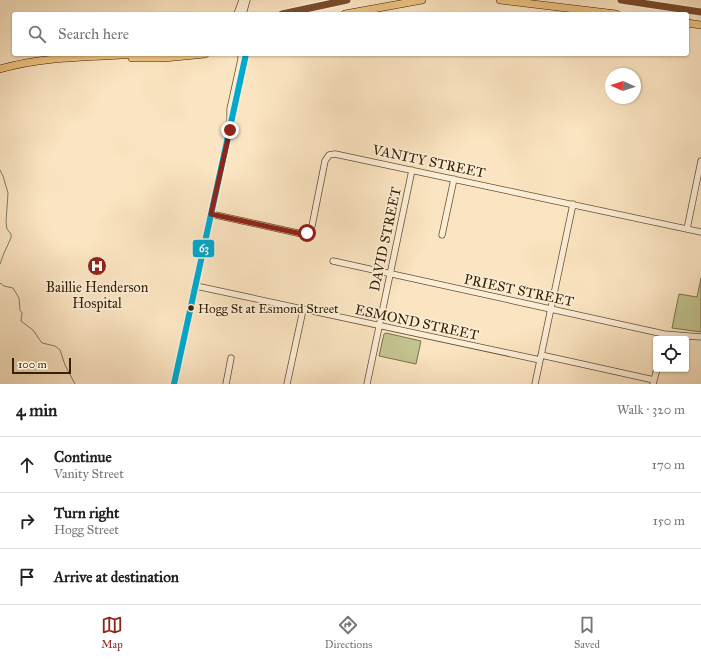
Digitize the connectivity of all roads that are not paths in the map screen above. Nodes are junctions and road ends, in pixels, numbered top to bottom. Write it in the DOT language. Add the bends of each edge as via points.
graph roads {
  1 [pos="242,0"];
  2 [pos="247,0"];
  3 [pos="422,0"];
  4 [pos="500,0"];
  5 [pos="378,8"];
  6 [pos="238,12"];
  7 [pos="244,12"];
  8 [pos="356,12"];
  9 [pos="367,12"];
  10 [pos="599,12"];
  11 [pos="689,23"];
  12 [pos="701,25"];
  13 [pos="120,56"];
  14 [pos="177,56"];
  15 [pos="241,56"];
  16 [pos="246,56"];
  17 [pos="0,69"];
  18 [pos="230,130"];
  19 [pos="701,161"];
  20 [pos="412,170"];
  21 [pos="454,179"];
  22 [pos="573,204"];
  23 [pos="211,214"];
  24 [pos="687,228"];
  25 [pos="701,232"];
  26 [pos="442,235"];
  27 [pos="333,261"];
  28 [pos="390,274"];
  29 [pos="196,286"];
  30 [pos="551,308"];
  31 [pos="303,310"];
  32 [pos="380,326"];
  33 [pos="663,336"];
  34 [pos="689,337"];
  35 [pos="701,337"];
  36 [pos="231,358"];
  37 [pos="540,358"];
  38 [pos="656,372"];
  39 [pos="654,382"];
  40 [pos="174,384"];
  41 [pos="226,384"];
  42 [pos="287,384"];
  43 [pos="367,384"];
  44 [pos="535,384"];
  1 -- 6 [label="street"];
  2 -- 7 [label="street"];
  3 -- 5 [label="main road"];
  4 -- 10 [label="main road"];
  5 -- 8 [label="main road"];
  5 -- 9 [label="main road"];
  11 -- 12 [label="main road"];
  13 -- 14 [label="main road"];
  13 -- 17 [label="main road" via="44,60"];
  15 -- 18 [label="street" via="230,109"];
  16 -- 18 [label="street"];
  18 -- 23 [label="street"];
  19 -- 24 [label="street"];
  20 -- 21 [label="street, VANITY STREET"];
  20 -- 23 [label="street, VANITY STREET" via="335,154 329,155 325,161 312,226 307,233"];
  20 -- 28 [label="street, DAVID STREET"];
  21 -- 22 [label="street, VANITY STREET"];
  21 -- 26 [label="street"];
  22 -- 24 [label="street, VANITY STREET"];
  22 -- 30 [label="street"];
  23 -- 29 [label="street"];
  24 -- 25 [label="street, VANITY STREET"];
  27 -- 28 [label="street, PRIEST STREET"];
  28 -- 30 [label="street, PRIEST STREET"];
  28 -- 32 [label="street, DAVID STREET"];
  29 -- 31 [label="street, ESMOND STREET"];
  29 -- 40 [label="street"];
  30 -- 33 [label="street, PRIEST STREET"];
  30 -- 37 [label="street"];
  31 -- 32 [label="street, ESMOND STREET"];
  31 -- 42 [label="street"];
  32 -- 37 [label="street, ESMOND STREET"];
  32 -- 43 [label="street, DAVID STREET"];
  34 -- 35 [label="street, PRIEST STREET"];
  36 -- 41 [label="street"];
  37 -- 39 [label="street, ESMOND STREET"];
  37 -- 44 [label="street"];
  38 -- 39 [label="street"];
}
